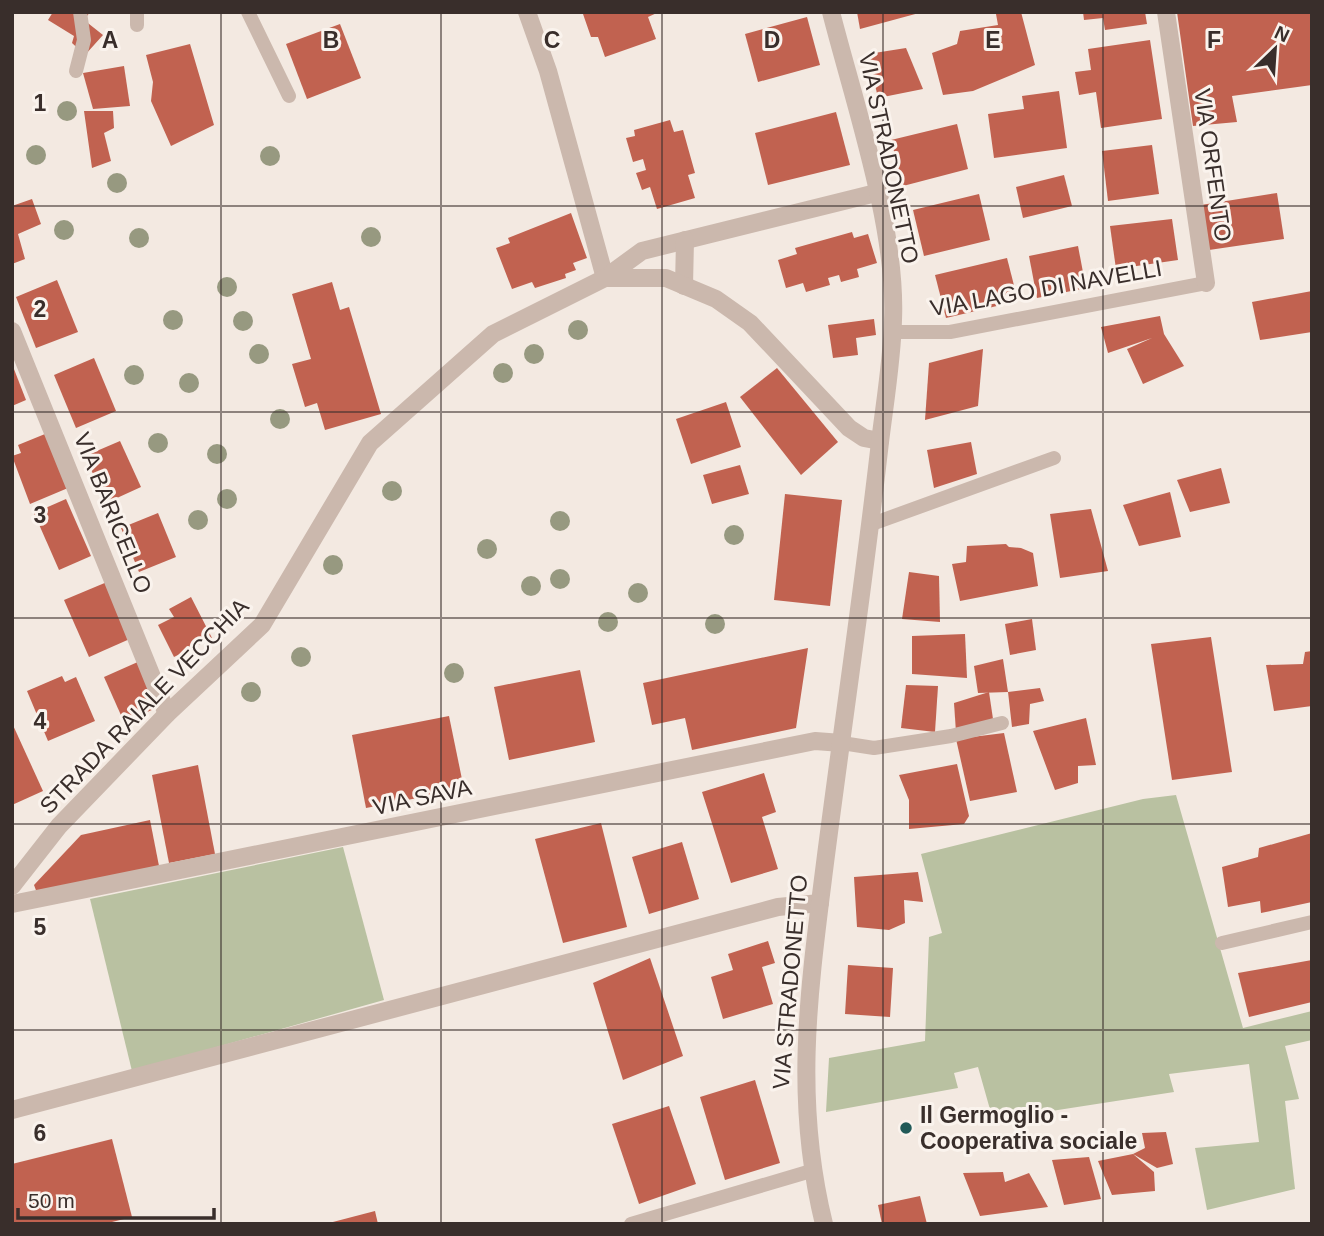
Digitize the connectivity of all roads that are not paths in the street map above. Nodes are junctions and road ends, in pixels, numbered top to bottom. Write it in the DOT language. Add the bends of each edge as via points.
graph roads {
  1 [pos="80,12"];
  2 [pos="247,12"];
  3 [pos="527,12"];
  4 [pos="831,12"];
  5 [pos="1166,12"];
  6 [pos="76,71"];
  7 [pos="289,96"];
  8 [pos="876,193"];
  9 [pos="685,240"];
  10 [pos="605,278"];
  11 [pos="1206,282"];
  12 [pos="684,286"];
  13 [pos="12,331"];
  14 [pos="892,332"];
  15 [pos="880,441"];
  16 [pos="1054,458"];
  17 [pos="872,524"];
  18 [pos="167,714"];
  19 [pos="1002,723"];
  20 [pos="842,743"];
  21 [pos="12,886"];
  22 [pos="820,903"];
  23 [pos="12,904"];
  24 [pos="1312,922"];
  25 [pos="1222,943"];
  26 [pos="12,1110"];
  27 [pos="811,1171"];
  28 [pos="631,1224"];
  29 [pos="824,1224"];
  1 -- 6 [label="lane" via="84,40"];
  2 -- 7 [label="lane"];
  3 -- 10 [label="street" via="548,71"];
  4 -- 8 [label="street, VIA STRADONETTO"];
  5 -- 11 [label="street, VIA ORFENTO"];
  8 -- 9 [label="street"];
  8 -- 14 [label="street, VIA STRADONETTO" via="888,253"];
  9 -- 10 [label="street" via="642,251"];
  9 -- 12 [label="street"];
  10 -- 12 [label="street, STRADA RAIALE VECCHIA" via="666,278"];
  10 -- 18 [label="street, STRADA RAIALE VECCHIA" via="493,334 370,443 262,625"];
  11 -- 14 [label="lane, VIA LAGO DI NAVELLI" via="950,332"];
  12 -- 15 [label="street, STRADA RAIALE VECCHIA" via="716,299 750,323 849,428"];
  13 -- 18 [label="street, VIA BARICELLO"];
  14 -- 15 [label="street, VIA STRADONETTO"];
  15 -- 17 [label="street, VIA STRADONETTO"];
  16 -- 17 [label="lane"];
  17 -- 20 [label="street, VIA STRADONETTO"];
  18 -- 21 [label="street, STRADA RAIALE VECCHIA" via="59,826"];
  19 -- 20 [label="lane" via="874,748"];
  20 -- 22 [label="street, VIA STRADONETTO"];
  20 -- 23 [label="street, VIA SAVA" via="816,741"];
  22 -- 26 [label="street" via="778,907"];
  22 -- 27 [label="street, VIA STRADONETTO" via="806,1034 804,1101"];
  24 -- 25 [label="lane"];
  27 -- 28 [label="lane"];
  27 -- 29 [label="street, VIA STRADONETTO"];
}
